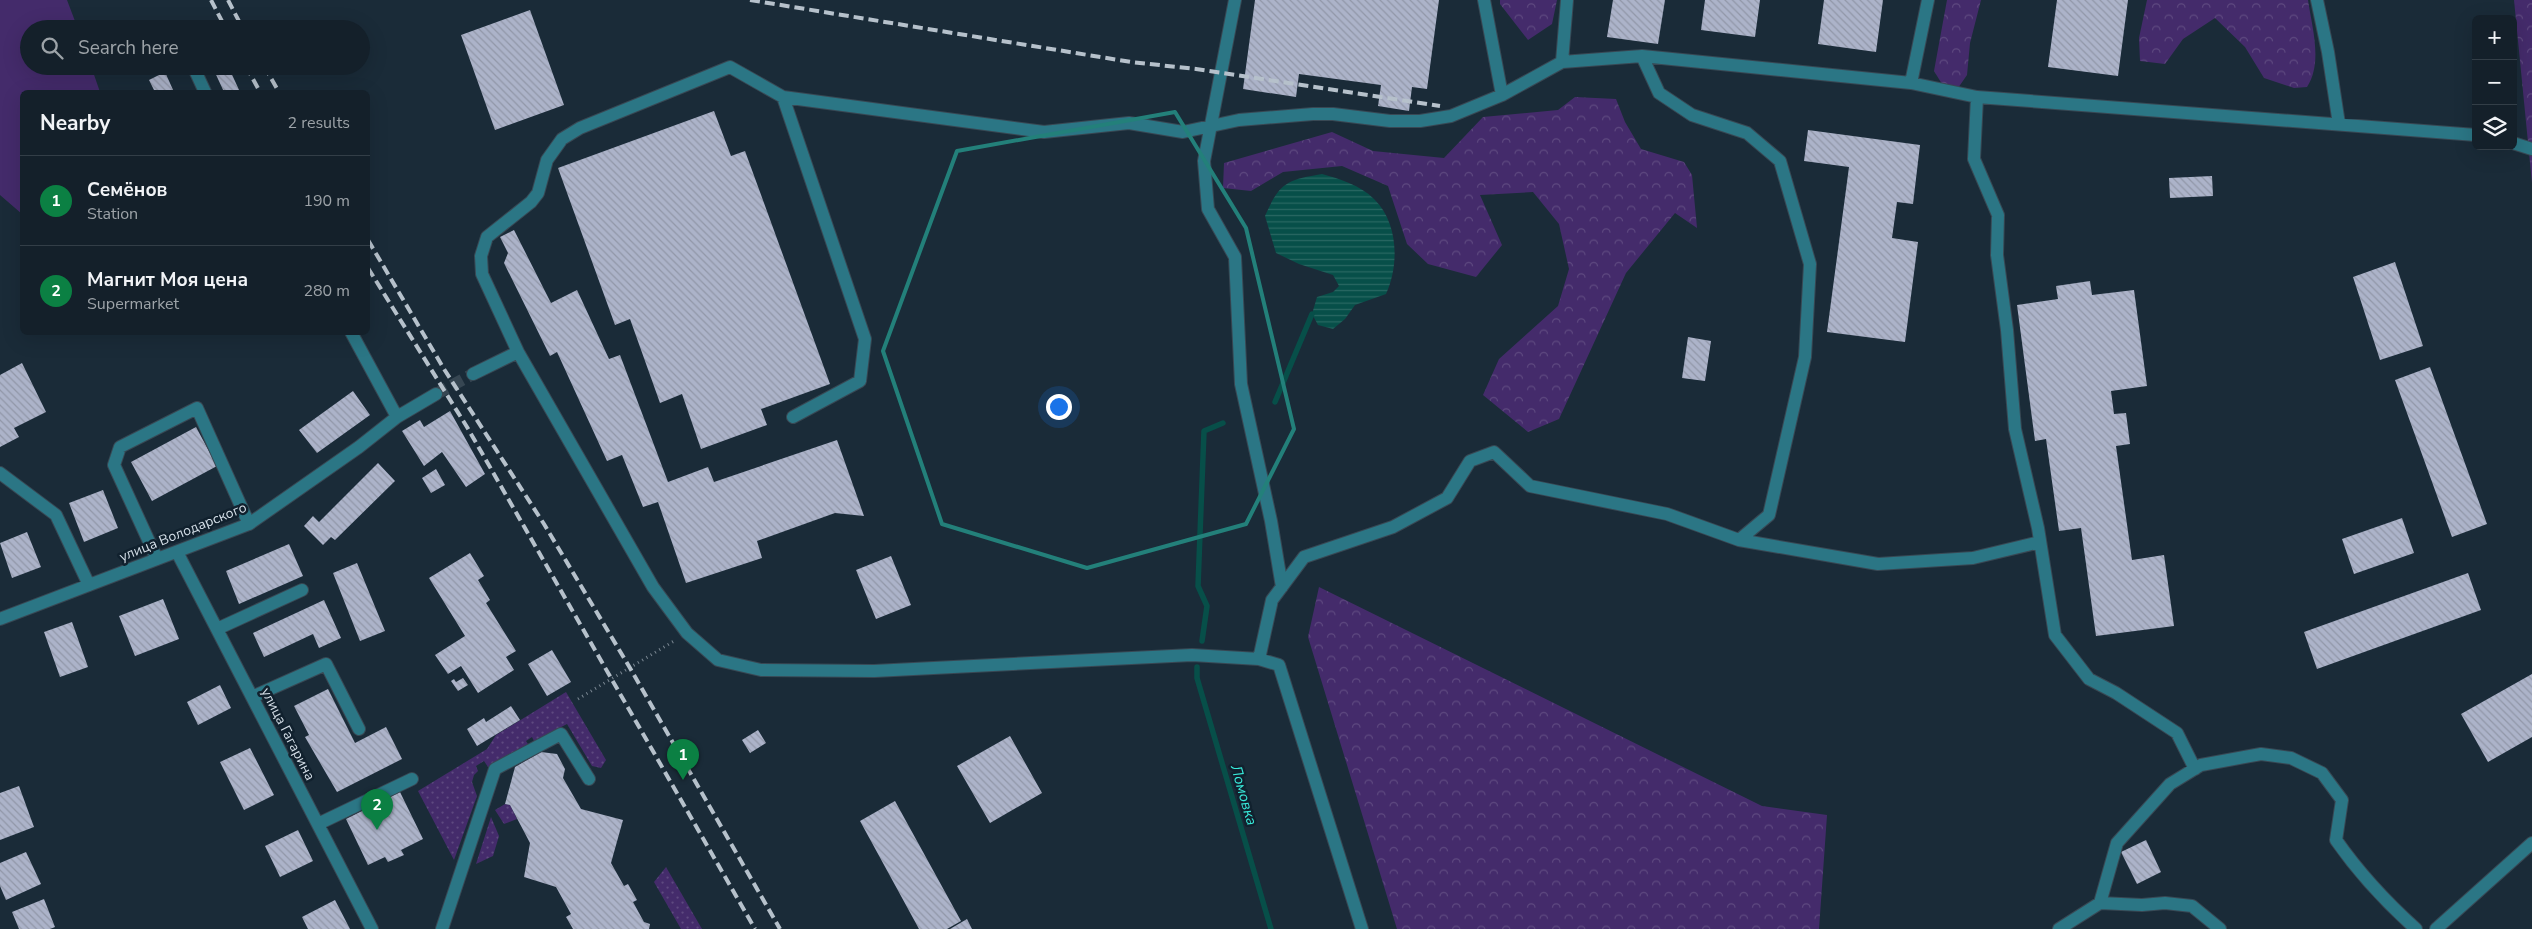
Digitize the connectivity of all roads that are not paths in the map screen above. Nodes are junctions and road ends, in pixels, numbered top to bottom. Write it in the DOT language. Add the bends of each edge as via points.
graph roads {
  1 [pos="1235,0"];
  2 [pos="1484,0"];
  3 [pos="1567,0"];
  4 [pos="1928,0"];
  5 [pos="2317,0"];
  6 [pos="1642,56"];
  7 [pos="1562,62"];
  8 [pos="197,75"];
  9 [pos="1911,83"];
  10 [pos="204,90"];
  11 [pos="1502,95"];
  12 [pos="1977,96"];
  13 [pos="783,97"];
  14 [pos="1210,124"];
  15 [pos="2339,124"];
  16 [pos="2472,135"];
  17 [pos="2517,144"];
  18 [pos="2532,149"];
  19 [pos="353,335"];
  20 [pos="518,352"];
  21 [pos="473,374"];
  22 [pos="436,394"];
  23 [pos="398,417"];
  24 [pos="793,417"];
  25 [pos="0,473"];
  26 [pos="249,524"];
  27 [pos="1739,540"];
  28 [pos="2040,542"];
  29 [pos="177,552"];
  30 [pos="157,559"];
  31 [pos="88,586"];
  32 [pos="1282,587"];
  33 [pos="302,590"];
  34 [pos="0,619"];
  35 [pos="217,629"];
  36 [pos="1259,659"];
  37 [pos="252,697"];
  38 [pos="359,729"];
  39 [pos="2195,769"];
  40 [pos="412,779"];
  41 [pos="589,779"];
  42 [pos="318,824"];
  43 [pos="2532,843"];
  44 [pos="2100,903"];
  45 [pos="372,929"];
  46 [pos="442,929"];
  47 [pos="1362,929"];
  48 [pos="2060,929"];
  49 [pos="2220,929"];
  50 [pos="2416,929"];
  51 [pos="2436,929"];
  1 -- 14 [label="street"];
  2 -- 11 [label="street"];
  3 -- 7 [label="street"];
  4 -- 9 [label="street"];
  5 -- 15 [label="street"];
  6 -- 7 [label="street"];
  6 -- 9 [label="street"];
  6 -- 27 [label="street" via="1658,94 1692,115 1748,134 1780,161 1810,264 1805,357 1769,515"];
  7 -- 11 [label="street"];
  8 -- 10 [label="street"];
  9 -- 12 [label="street"];
  11 -- 14 [label="street" via="1450,116 1420,121 1313,114"];
  12 -- 15 [label="street"];
  12 -- 28 [label="street" via="1974,159 1998,215 1997,255 2016,429"];
  13 -- 14 [label="street" via="1044,132 1129,123 1183,132"];
  13 -- 20 [label="street" via="730,67 580,128 562,139 547,160 538,193 487,237 483,246 482,274"];
  13 -- 24 [label="street" via="865,339 860,381"];
  14 -- 32 [label="street" via="1204,161 1208,209 1235,257 1241,384"];
  15 -- 16 [label="street"];
  17 -- 18 [label="street"];
  19 -- 23 [label="street"];
  20 -- 21 [label="street"];
  20 -- 36 [label="street" via="653,586 687,633 718,660 761,670 874,671 1192,655"];
  22 -- 23 [label="street, улица Володарского"];
  23 -- 26 [label="street, улица Володарского"];
  25 -- 31 [label="street" via="56,515"];
  26 -- 29 [label="street, улица Володарского"];
  26 -- 30 [label="street" via="196,408 120,447 114,465"];
  27 -- 28 [label="street" via="1878,564 1973,558"];
  27 -- 32 [label="street" via="1667,514 1530,486 1494,452 1470,461 1447,498 1393,527 1304,557"];
  28 -- 39 [label="street" via="2055,635 2089,680 2116,693 2177,733"];
  29 -- 30 [label="street, улица Володарского"];
  29 -- 35 [label="street, улица Гагарина"];
  30 -- 31 [label="street, улица Володарского"];
  31 -- 34 [label="street, улица Володарского"];
  32 -- 36 [label="street" via="1272,600"];
  33 -- 35 [label="street"];
  35 -- 37 [label="street, улица Гагарина"];
  36 -- 47 [label="street" via="1278,665"];
  37 -- 38 [label="street" via="326,664"];
  37 -- 42 [label="street, улица Гагарина"];
  39 -- 44 [label="street" via="2170,784 2117,843"];
  39 -- 50 [label="street" via="2201,765 2261,754 2291,758 2322,773 2342,800 2336,840 2355,868"];
  40 -- 42 [label="street"];
  41 -- 46 [label="street" via="561,734 495,769"];
  42 -- 45 [label="street, улица Гагарина"];
  43 -- 51 [label="street"];
  44 -- 48 [label="street"];
  44 -- 49 [label="street" via="2192,906"];
}
